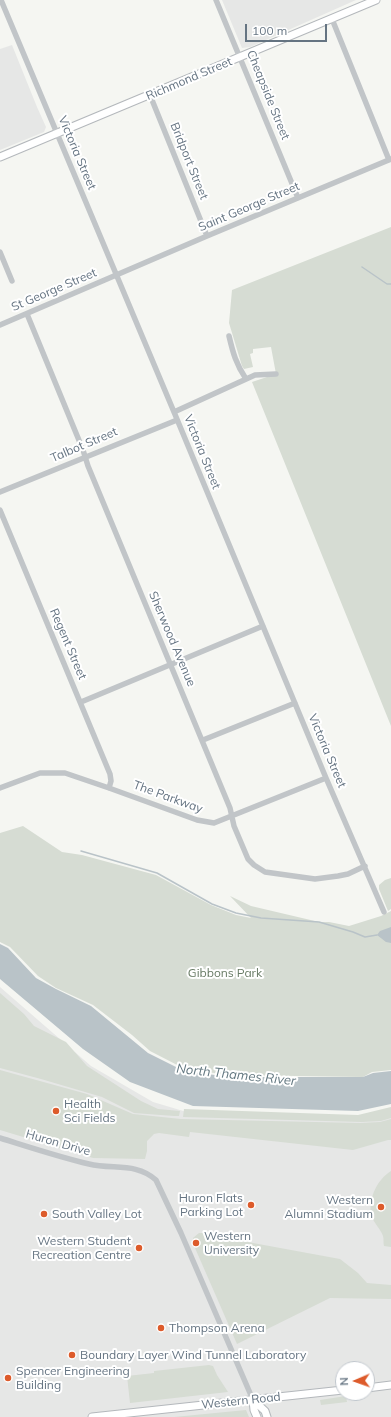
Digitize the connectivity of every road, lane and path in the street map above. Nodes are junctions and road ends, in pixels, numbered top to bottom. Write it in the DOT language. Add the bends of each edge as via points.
graph roads {
  1 [pos="0,0"];
  2 [pos="216,0"];
  3 [pos="376,0"];
  4 [pos="332,19"];
  5 [pos="240,58"];
  6 [pos="150,95"];
  7 [pos="57,134"];
  8 [pos="0,157"];
  9 [pos="390,160"];
  10 [pos="298,198"];
  11 [pos="208,236"];
  12 [pos="0,252"];
  13 [pos="117,275"];
  14 [pos="12,280"];
  15 [pos="27,314"];
  16 [pos="0,325"];
  17 [pos="229,336"];
  18 [pos="276,374"];
  19 [pos="246,379"];
  20 [pos="174,412"];
  21 [pos="177,420"];
  22 [pos="85,457"];
  23 [pos="0,492"];
  24 [pos="0,510"];
  25 [pos="263,626"];
  26 [pos="171,664"];
  27 [pos="81,702"];
  28 [pos="295,703"];
  29 [pos="203,740"];
  30 [pos="326,778"];
  31 [pos="0,788"];
  32 [pos="109,788"];
  33 [pos="232,817"];
  34 [pos="365,866"];
  35 [pos="384,912"];
  36 [pos="0,1138"];
  37 [pos="391,1385"];
  38 [pos="375,1387"];
  39 [pos="335,1391"];
  40 [pos="253,1400"];
  41 [pos="92,1417"];
  42 [pos="256,1417"];
  43 [pos="267,1417"];
  1 -- 7 [label="street, Victoria Street"];
  2 -- 5 [label="street, Cheapside Street"];
  3 -- 4 [label="main road, Richmond Street"];
  4 -- 5 [label="main road, Richmond Street"];
  4 -- 9 [label="street"];
  5 -- 6 [label="main road, Richmond Street"];
  5 -- 10 [label="street, Cheapside Street"];
  6 -- 7 [label="main road, Richmond Street"];
  6 -- 11 [label="street, Bridport Street"];
  7 -- 8 [label="main road, Richmond Street"];
  7 -- 13 [label="street, Victoria Street"];
  9 -- 10 [label="street, Saint George Street"];
  10 -- 11 [label="street, Saint George Street"];
  11 -- 13 [label="street, Saint George Street"];
  12 -- 14 [label="street"];
  13 -- 15 [label="street, St George Street"];
  13 -- 20 [label="street, Victoria Street"];
  15 -- 16 [label="street, St George Street"];
  15 -- 22 [label="street, Sherwood Avenue"];
  17 -- 19 [label="street" via="236,362"];
  18 -- 19 [label="street" via="260,374"];
  19 -- 20 [label="street"];
  20 -- 21 [label="street, Victoria Street"];
  21 -- 22 [label="street, Talbot Street"];
  21 -- 25 [label="street, Victoria Street"];
  22 -- 23 [label="street, Talbot Street"];
  22 -- 26 [label="street, Sherwood Avenue"];
  24 -- 27 [label="street, Regent Street"];
  25 -- 26 [label="street"];
  25 -- 28 [label="street, Victoria Street"];
  26 -- 27 [label="street"];
  26 -- 29 [label="street, Sherwood Avenue"];
  27 -- 32 [label="street, Regent Street" via="110,774"];
  28 -- 29 [label="street"];
  28 -- 30 [label="street, Victoria Street"];
  29 -- 33 [label="street, Sherwood Avenue"];
  30 -- 33 [label="street, The Parkway"];
  30 -- 34 [label="street, Victoria Street"];
  31 -- 32 [label="street, The Parkway" via="48,772 74,775"];
  32 -- 33 [label="street, The Parkway" via="206,823"];
  33 -- 34 [label="street, Sherwood Avenue" via="248,859 266,872 315,879 348,874"];
  34 -- 35 [label="street, Victoria Street"];
  36 -- 40 [label="street, Huron Drive" via="90,1164 139,1170 156,1180"];
  37 -- 38 [label="main road"];
  39 -- 40 [label="main road, Western Road"];
  40 -- 41 [label="main road, Western Road"];
  40 -- 42 [label="main road"];
  40 -- 43 [label="main road" via="265,1411"];
}
